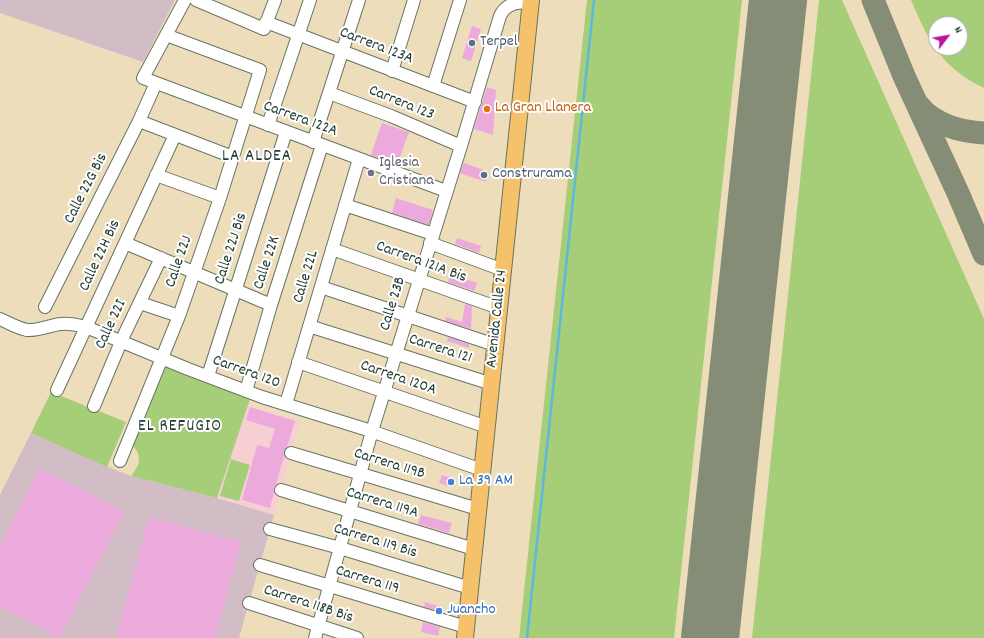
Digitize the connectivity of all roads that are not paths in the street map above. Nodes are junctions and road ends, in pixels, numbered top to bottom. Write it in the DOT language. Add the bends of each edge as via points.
graph roads {
  1 [pos="185,0"];
  2 [pos="196,0"];
  3 [pos="275,0"];
  4 [pos="310,0"];
  5 [pos="359,0"];
  6 [pos="414,0"];
  7 [pos="460,0"];
  8 [pos="531,1"];
  9 [pos="265,26"];
  10 [pos="298,34"];
  11 [pos="166,35"];
  12 [pos="343,52"];
  13 [pos="392,71"];
  14 [pos="156,83"];
  15 [pos="433,86"];
  16 [pos="329,93"];
  17 [pos="475,102"];
  18 [pos="246,117"];
  19 [pos="139,121"];
  20 [pos="268,125"];
  21 [pos="286,132"];
  22 [pos="175,135"];
  23 [pos="318,144"];
  24 [pos="461,146"];
  25 [pos="233,158"];
  26 [pos="359,159"];
  27 [pos="156,175"];
  28 [pos="446,191"];
  29 [pos="220,198"];
  30 [pos="345,205"];
  31 [pos="431,238"];
  32 [pos="125,242"];
  33 [pos="332,249"];
  34 [pos="161,258"];
  35 [pos="503,270"];
  36 [pos="194,272"];
  37 [pos="419,279"];
  38 [pos="321,287"];
  39 [pos="236,290"];
  40 [pos="140,303"];
  41 [pos="271,305"];
  42 [pos="45,307"];
  43 [pos="499,308"];
  44 [pos="179,316"];
  45 [pos="407,316"];
  46 [pos="2,324"];
  47 [pos="86,326"];
  48 [pos="309,326"];
  49 [pos="122,341"];
  50 [pos="495,345"];
  51 [pos="396,353"];
  52 [pos="161,357"];
  53 [pos="298,362"];
  54 [pos="208,376"];
  55 [pos="492,384"];
  56 [pos="57,390"];
  57 [pos="246,391"];
  58 [pos="384,392"];
  59 [pos="286,404"];
  60 [pos="94,406"];
  61 [pos="487,427"];
  62 [pos="372,431"];
  63 [pos="291,453"];
  64 [pos="120,461"];
  65 [pos="482,470"];
  66 [pos="360,473"];
  67 [pos="281,490"];
  68 [pos="478,509"];
  69 [pos="350,511"];
  70 [pos="270,529"];
  71 [pos="340,548"];
  72 [pos="474,549"];
  73 [pos="260,565"];
  74 [pos="329,586"];
  75 [pos="470,588"];
  76 [pos="249,603"];
  77 [pos="318,625"];
  78 [pos="465,633"];
  79 [pos="315,638"];
  80 [pos="358,638"];
  1 -- 11 [label="street"];
  2 -- 9 [label="street, Carrera 123A"];
  3 -- 9 [label="street"];
  4 -- 10 [label="street"];
  5 -- 12 [label="street, Calle 22K"];
  6 -- 13 [label="street"];
  7 -- 15 [label="street"];
  8 -- 17 [label="street, Calle 23B" via="509,5 502,12"];
  8 -- 35 [label="main road, Avenida Calle 24"];
  9 -- 10 [label="street, Carrera 123A"];
  10 -- 12 [label="street, Carrera 123A"];
  10 -- 20 [label="street"];
  11 -- 14 [label="street, Carrera 122A" via="143,78"];
  11 -- 18 [label="street, Calle 22J" via="260,70"];
  12 -- 13 [label="street, Carrera 123A"];
  12 -- 16 [label="street, Calle 22K"];
  13 -- 15 [label="street, Carrera 123A"];
  14 -- 18 [label="street, Carrera 122A"];
  14 -- 19 [label="street, Calle 22G Bis"];
  15 -- 17 [label="street, Carrera 123A"];
  16 -- 23 [label="street, Calle 22K"];
  16 -- 24 [label="street, Carrera 123"];
  17 -- 24 [label="street, Calle 23B"];
  18 -- 20 [label="street, Carrera 122A"];
  18 -- 25 [label="street, Calle 22J"];
  19 -- 22 [label="street"];
  19 -- 42 [label="street, Calle 22G Bis"];
  20 -- 21 [label="street, Carrera 122A"];
  21 -- 23 [label="street, Carrera 122A"];
  21 -- 39 [label="street, Calle 22J Bis"];
  22 -- 25 [label="street"];
  22 -- 27 [label="street, Calle 22H Bis"];
  23 -- 26 [label="street, Carrera 122A"];
  23 -- 41 [label="street, Calle 22K"];
  24 -- 28 [label="street, Calle 23B"];
  25 -- 29 [label="street, Calle 22J"];
  26 -- 28 [label="street, Carrera 122A"];
  26 -- 30 [label="street, Calle 22L"];
  27 -- 29 [label="street"];
  27 -- 32 [label="street, Calle 22H Bis"];
  28 -- 31 [label="street, Calle 23B"];
  29 -- 36 [label="street, Calle 22J"];
  30 -- 31 [label="street"];
  30 -- 33 [label="street, Calle 22L"];
  31 -- 35 [label="street"];
  31 -- 37 [label="street, Calle 23B"];
  32 -- 34 [label="street"];
  32 -- 47 [label="street, Calle 22H Bis"];
  33 -- 37 [label="street, Carrera 121A Bis"];
  33 -- 38 [label="street, Calle 22L"];
  34 -- 36 [label="street"];
  34 -- 40 [label="street, Calle 22I"];
  35 -- 43 [label="main road, Avenida Calle 24"];
  36 -- 39 [label="street"];
  36 -- 44 [label="street, Calle 22J"];
  37 -- 43 [label="street, Carrera 121A Bis"];
  37 -- 45 [label="street, Calle 23B"];
  38 -- 45 [label="street"];
  38 -- 48 [label="street, Calle 22L"];
  39 -- 41 [label="street"];
  39 -- 54 [label="street, Calle 22J Bis"];
  40 -- 44 [label="street"];
  40 -- 49 [label="street, Calle 22I"];
  41 -- 57 [label="street, Calle 22K"];
  43 -- 50 [label="main road, Avenida Calle 24"];
  44 -- 52 [label="street, Calle 22J"];
  45 -- 50 [label="street"];
  45 -- 51 [label="street, Calle 23B"];
  46 -- 47 [label="street, Carrera 120" via="27,330 63,324"];
  47 -- 49 [label="street, Carrera 120"];
  47 -- 56 [label="street, Calle 22H Bis"];
  48 -- 51 [label="street, Carrera 121"];
  48 -- 53 [label="street, Calle 22L"];
  49 -- 52 [label="street, Carrera 120"];
  49 -- 60 [label="street, Calle 22I"];
  50 -- 55 [label="main road, Avenida Calle 24"];
  51 -- 55 [label="street, Carrera 121"];
  51 -- 58 [label="street, Calle 23B"];
  52 -- 54 [label="street, Carrera 120"];
  52 -- 64 [label="street, Calle 22J"];
  53 -- 58 [label="street, Carrera 120A"];
  53 -- 59 [label="street, Calle 22L"];
  54 -- 57 [label="street, Carrera 120"];
  55 -- 61 [label="main road, Avenida Calle 24"];
  57 -- 59 [label="street, Carrera 120"];
  58 -- 61 [label="street, Carrera 120A"];
  58 -- 62 [label="street, Calle 23B"];
  59 -- 62 [label="street, Carrera 120"];
  61 -- 65 [label="main road, Avenida Calle 24"];
  62 -- 65 [label="street, Carrera 120"];
  62 -- 66 [label="street, Calle 23B"];
  63 -- 66 [label="street, Carrera 119B"];
  65 -- 68 [label="main road, Avenida Calle 24"];
  66 -- 68 [label="street, Carrera 119B"];
  66 -- 69 [label="street, Calle 23B"];
  67 -- 69 [label="street, Carrera 119A"];
  68 -- 72 [label="main road, Avenida Calle 24"];
  69 -- 71 [label="street, Calle 23B"];
  69 -- 72 [label="street, Carrera 119A"];
  70 -- 71 [label="street, Carrera 119 Bis"];
  71 -- 74 [label="street, Calle 23B"];
  71 -- 75 [label="street, Carrera 119 Bis"];
  72 -- 75 [label="main road, Avenida Calle 24"];
  73 -- 74 [label="street, Carrera 119"];
  74 -- 77 [label="street, Calle 23B"];
  74 -- 78 [label="street, Carrera 119"];
  75 -- 78 [label="main road, Avenida Calle 24"];
  76 -- 77 [label="street, Carrera 118B Bis"];
  77 -- 79 [label="street, Calle 23B"];
  77 -- 80 [label="street, Carrera 118B Bis"];
}
